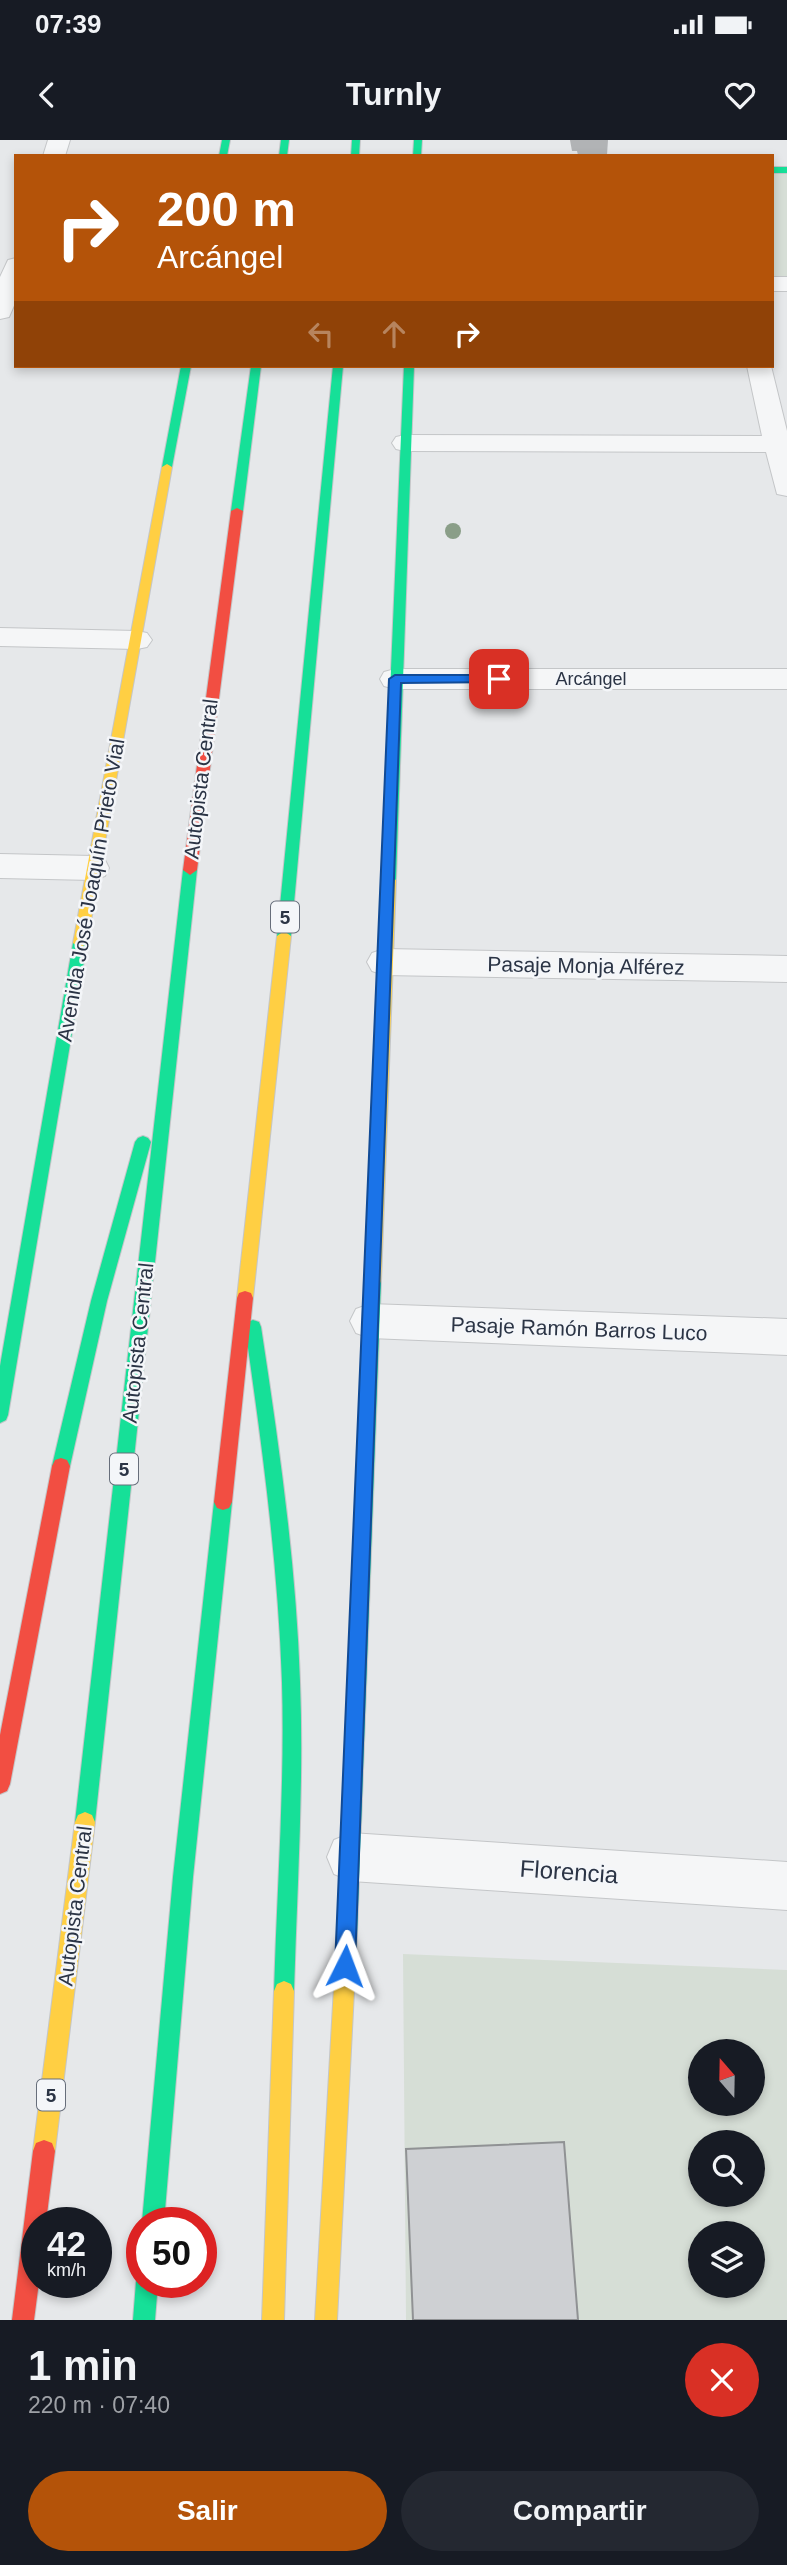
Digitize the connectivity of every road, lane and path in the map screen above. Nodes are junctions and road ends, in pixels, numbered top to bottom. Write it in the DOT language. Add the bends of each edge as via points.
graph roads {
  1 [pos="14,271"];
  2 [pos="8,289"];
  3 [pos="0,312"];
  4 [pos="186,368"];
  5 [pos="256,368"];
  6 [pos="338,368"];
  7 [pos="409,368"];
  8 [pos="759,368"];
  9 [pos="405,443"];
  10 [pos="777,444"];
  11 [pos="787,488"];
  12 [pos="0,636"];
  13 [pos="137,640"];
  14 [pos="395,679"];
  15 [pos="787,680"];
  16 [pos="0,866"];
  17 [pos="93,868"];
  18 [pos="384,962"];
  19 [pos="787,969"];
  20 [pos="169,1067"];
  21 [pos="245,1275"];
  22 [pos="370,1321"];
  23 [pos="787,1337"];
  24 [pos="0,1415"];
  25 [pos="0,1784"];
  26 [pos="351,1857"];
  27 [pos="787,1886"];
  28 [pos="154,2207"];
  29 [pos="146,2298"];
  30 [pos="23,2320"];
  31 [pos="144,2320"];
  32 [pos="273,2320"];
  33 [pos="326,2320"];
  1 -- 2 [label="street"];
  2 -- 3 [label="street"];
  4 -- 13 [label="main road, Avenida José Joaquín Prieto Vial"];
  5 -- 20 [label="main road, Autopista Central / 5" via="192,843"];
  6 -- 21 [label="main road, 5" via="304,737"];
  7 -- 9 [label="main road"];
  8 -- 10 [label="street"];
  9 -- 10 [label="street"];
  9 -- 14 [label="main road"];
  10 -- 11 [label="street"];
  12 -- 13 [label="street"];
  13 -- 17 [label="main road, Avenida José Joaquín Prieto Vial"];
  14 -- 15 [label="street, Arcángel"];
  14 -- 18 [label="main road"];
  16 -- 17 [label="street"];
  17 -- 24 [label="main road, Avenida José Joaquín Prieto Vial"];
  18 -- 19 [label="street, Pasaje Monja Alférez"];
  18 -- 22 [label="main road"];
  20 -- 25 [label="main road" via="118,1224 83,1358"];
  20 -- 30 [label="main road, Autopista Central / 5" via="80,1870"];
  21 -- 28 [label="main road, 5"];
  21 -- 32 [label="main road" via="271,1442 287,1604 292,1735"];
  22 -- 23 [label="street, Pasaje Ramón Barros Luco"];
  22 -- 26 [label="main road"];
  26 -- 27 [label="street, Florencia"];
  26 -- 33 [label="main road"];
  29 -- 31 [label="main road"];
}
